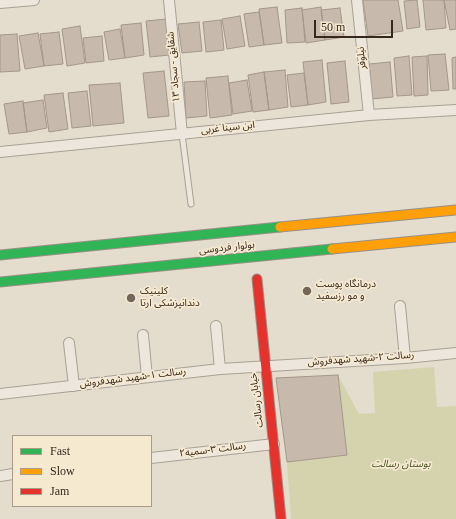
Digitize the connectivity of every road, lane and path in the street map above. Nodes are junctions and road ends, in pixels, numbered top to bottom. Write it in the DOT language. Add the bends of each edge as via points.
graph roads {
  1 [pos="34,0"];
  2 [pos="169,0"];
  3 [pos="358,0"];
  4 [pos="0,3"];
  5 [pos="456,110"];
  6 [pos="368,115"];
  7 [pos="182,134"];
  8 [pos="0,152"];
  9 [pos="191,204"];
  10 [pos="456,210"];
  11 [pos="456,237"];
  12 [pos="0,255"];
  13 [pos="257,279"];
  14 [pos="0,282"];
  15 [pos="400,306"];
  16 [pos="216,326"];
  17 [pos="143,335"];
  18 [pos="70,343"];
  19 [pos="456,353"];
  20 [pos="405,358"];
  21 [pos="266,366"];
  22 [pos="220,369"];
  23 [pos="147,377"];
  24 [pos="74,386"];
  25 [pos="0,394"];
  26 [pos="274,444"];
  27 [pos="152,458"];
  28 [pos="12,474"];
  29 [pos="0,476"];
  30 [pos="281,519"];
  1 -- 4 [label="street"];
  2 -- 7 [label="street, شقایق - سجاد ۱۳"];
  3 -- 6 [label="street, نیلوفر"];
  5 -- 6 [label="street, ابن سینا غربی"];
  6 -- 7 [label="street, ابن سینا غربی"];
  7 -- 8 [label="street, ابن سینا غربی"];
  7 -- 9 [label="lane"];
  10 -- 12 [label="main road, بولوار فردوسی"];
  11 -- 14 [label="main road, بولوار فردوسی"];
  13 -- 21 [label="main road, خیابان رسالت"];
  15 -- 20 [label="street"];
  16 -- 22 [label="street"];
  17 -- 23 [label="street"];
  18 -- 24 [label="street"];
  19 -- 20 [label="street, رسالت ۲-شهید شهدفروش"];
  20 -- 21 [label="street, رسالت ۲-شهید شهدفروش"];
  21 -- 22 [label="street, رسالت ۱-شهید شهدفروش"];
  21 -- 26 [label="main road, خیابان رسالت"];
  22 -- 23 [label="street, رسالت ۱-شهید شهدفروش"];
  23 -- 24 [label="street, رسالت ۱-شهید شهدفروش"];
  24 -- 25 [label="street, رسالت ۱-شهید شهدفروش"];
  26 -- 27 [label="street, رسالت ۳-سمیه۲"];
  26 -- 30 [label="main road, خیابان رسالت"];
  28 -- 29 [label="street"];
}
